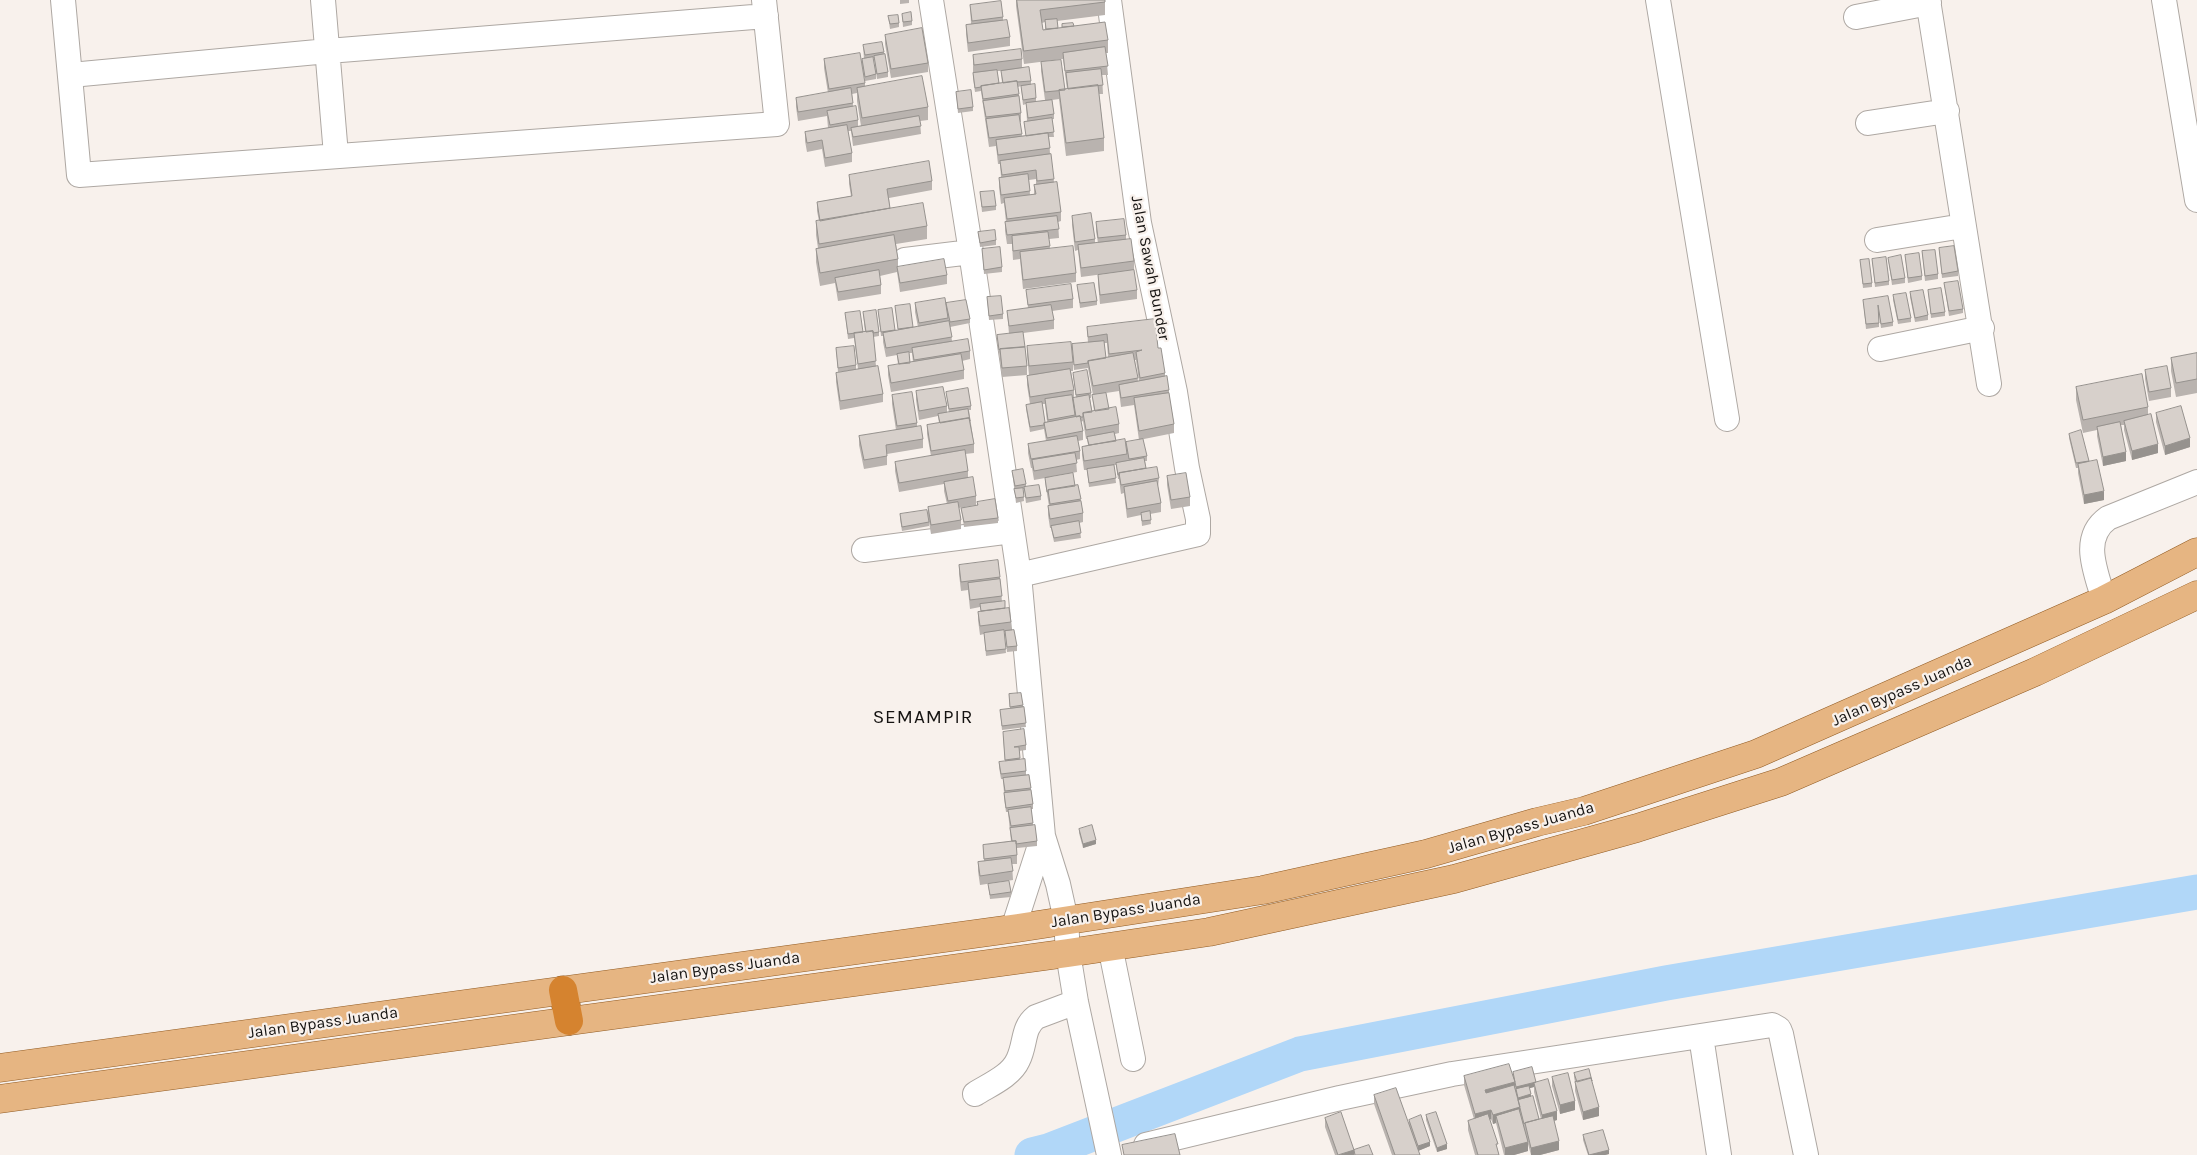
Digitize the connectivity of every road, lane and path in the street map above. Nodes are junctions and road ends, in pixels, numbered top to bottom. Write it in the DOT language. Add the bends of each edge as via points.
graph roads {
  1 [pos="63,0"];
  2 [pos="323,0"];
  3 [pos="931,0"];
  4 [pos="1109,0"];
  5 [pos="1658,0"];
  6 [pos="2164,0"];
  7 [pos="1928,1"];
  8 [pos="765,8"];
  9 [pos="1856,16"];
  10 [pos="328,51"];
  11 [pos="71,75"];
  12 [pos="1947,111"];
  13 [pos="1868,123"];
  14 [pos="336,155"];
  15 [pos="2197,200"];
  16 [pos="1963,226"];
  17 [pos="1878,240"];
  18 [pos="971,252"];
  19 [pos="905,260"];
  20 [pos="1982,328"];
  21 [pos="1880,349"];
  22 [pos="1989,384"];
  23 [pos="1727,419"];
  24 [pos="2197,482"];
  25 [pos="1012,531"];
  26 [pos="864,550"];
  27 [pos="2197,552"];
  28 [pos="1019,575"];
  29 [pos="2197,595"];
  30 [pos="2104,600"];
  31 [pos="1537,822"];
  32 [pos="1043,836"];
  33 [pos="1549,851"];
  34 [pos="1066,920"];
  35 [pos="1013,928"];
  36 [pos="1110,946"];
  37 [pos="1068,953"];
  38 [pos="563,990"];
  39 [pos="1076,1002"];
  40 [pos="569,1020"];
  41 [pos="1701,1036"];
  42 [pos="1133,1059"];
  43 [pos="0,1068"];
  44 [pos="975,1094"];
  45 [pos="0,1099"];
  46 [pos="1108,1152"];
  47 [pos="1718,1155"];
  48 [pos="1806,1155"];
  1 -- 11 [label="street"];
  2 -- 10 [label="street"];
  3 -- 18 [label="street"];
  4 -- 28 [label="street, Jalan Sawah Bunder" via="1139,222 1175,392 1198,534"];
  5 -- 23 [label="street"];
  6 -- 15 [label="street"];
  7 -- 9 [label="street"];
  7 -- 12 [label="street"];
  8 -- 10 [label="street"];
  8 -- 14 [label="street" via="777,124"];
  10 -- 11 [label="street"];
  10 -- 14 [label="street"];
  11 -- 14 [label="street" via="80,175"];
  12 -- 13 [label="street"];
  12 -- 16 [label="street"];
  16 -- 17 [label="street"];
  16 -- 20 [label="street"];
  18 -- 19 [label="street"];
  18 -- 25 [label="street"];
  20 -- 21 [label="street"];
  20 -- 22 [label="street"];
  24 -- 30 [label="street" via="2101,523 2092,539"];
  25 -- 26 [label="street"];
  25 -- 28 [label="street"];
  27 -- 30 [label="main road, Jalan Bypass Juanda"];
  28 -- 32 [label="street"];
  29 -- 33 [label="main road, Jalan Bypass Juanda" via="2026,676 1781,782 1637,828"];
  30 -- 31 [label="main road, Jalan Bypass Juanda" via="1756,754 1584,811"];
  31 -- 33 [label="main road" via="1548,834"];
  31 -- 34 [label="main road, Jalan Bypass Juanda" via="1426,854 1263,890"];
  32 -- 34 [label="street"];
  32 -- 35 [label="street"];
  33 -- 36 [label="main road, Jalan Bypass Juanda" via="1454,879 1218,930"];
  34 -- 35 [label="main road, Jalan Bypass Juanda"];
  34 -- 37 [label="street"];
  35 -- 38 [label="main road, Jalan Bypass Juanda"];
  36 -- 37 [label="main road, Jalan Bypass Juanda"];
  36 -- 42 [label="street"];
  37 -- 39 [label="street"];
  37 -- 40 [label="main road, Jalan Bypass Juanda"];
  38 -- 40 [label="highway"];
  38 -- 43 [label="main road, Jalan Bypass Juanda"];
  39 -- 44 [label="street" via="1031,1021 1014,1068"];
  39 -- 46 [label="street"];
  40 -- 45 [label="main road, Jalan Bypass Juanda"];
  41 -- 46 [label="street" via="1452,1074"];
  41 -- 47 [label="street"];
  41 -- 48 [label="street" via="1772,1025 1779,1029"];
}
